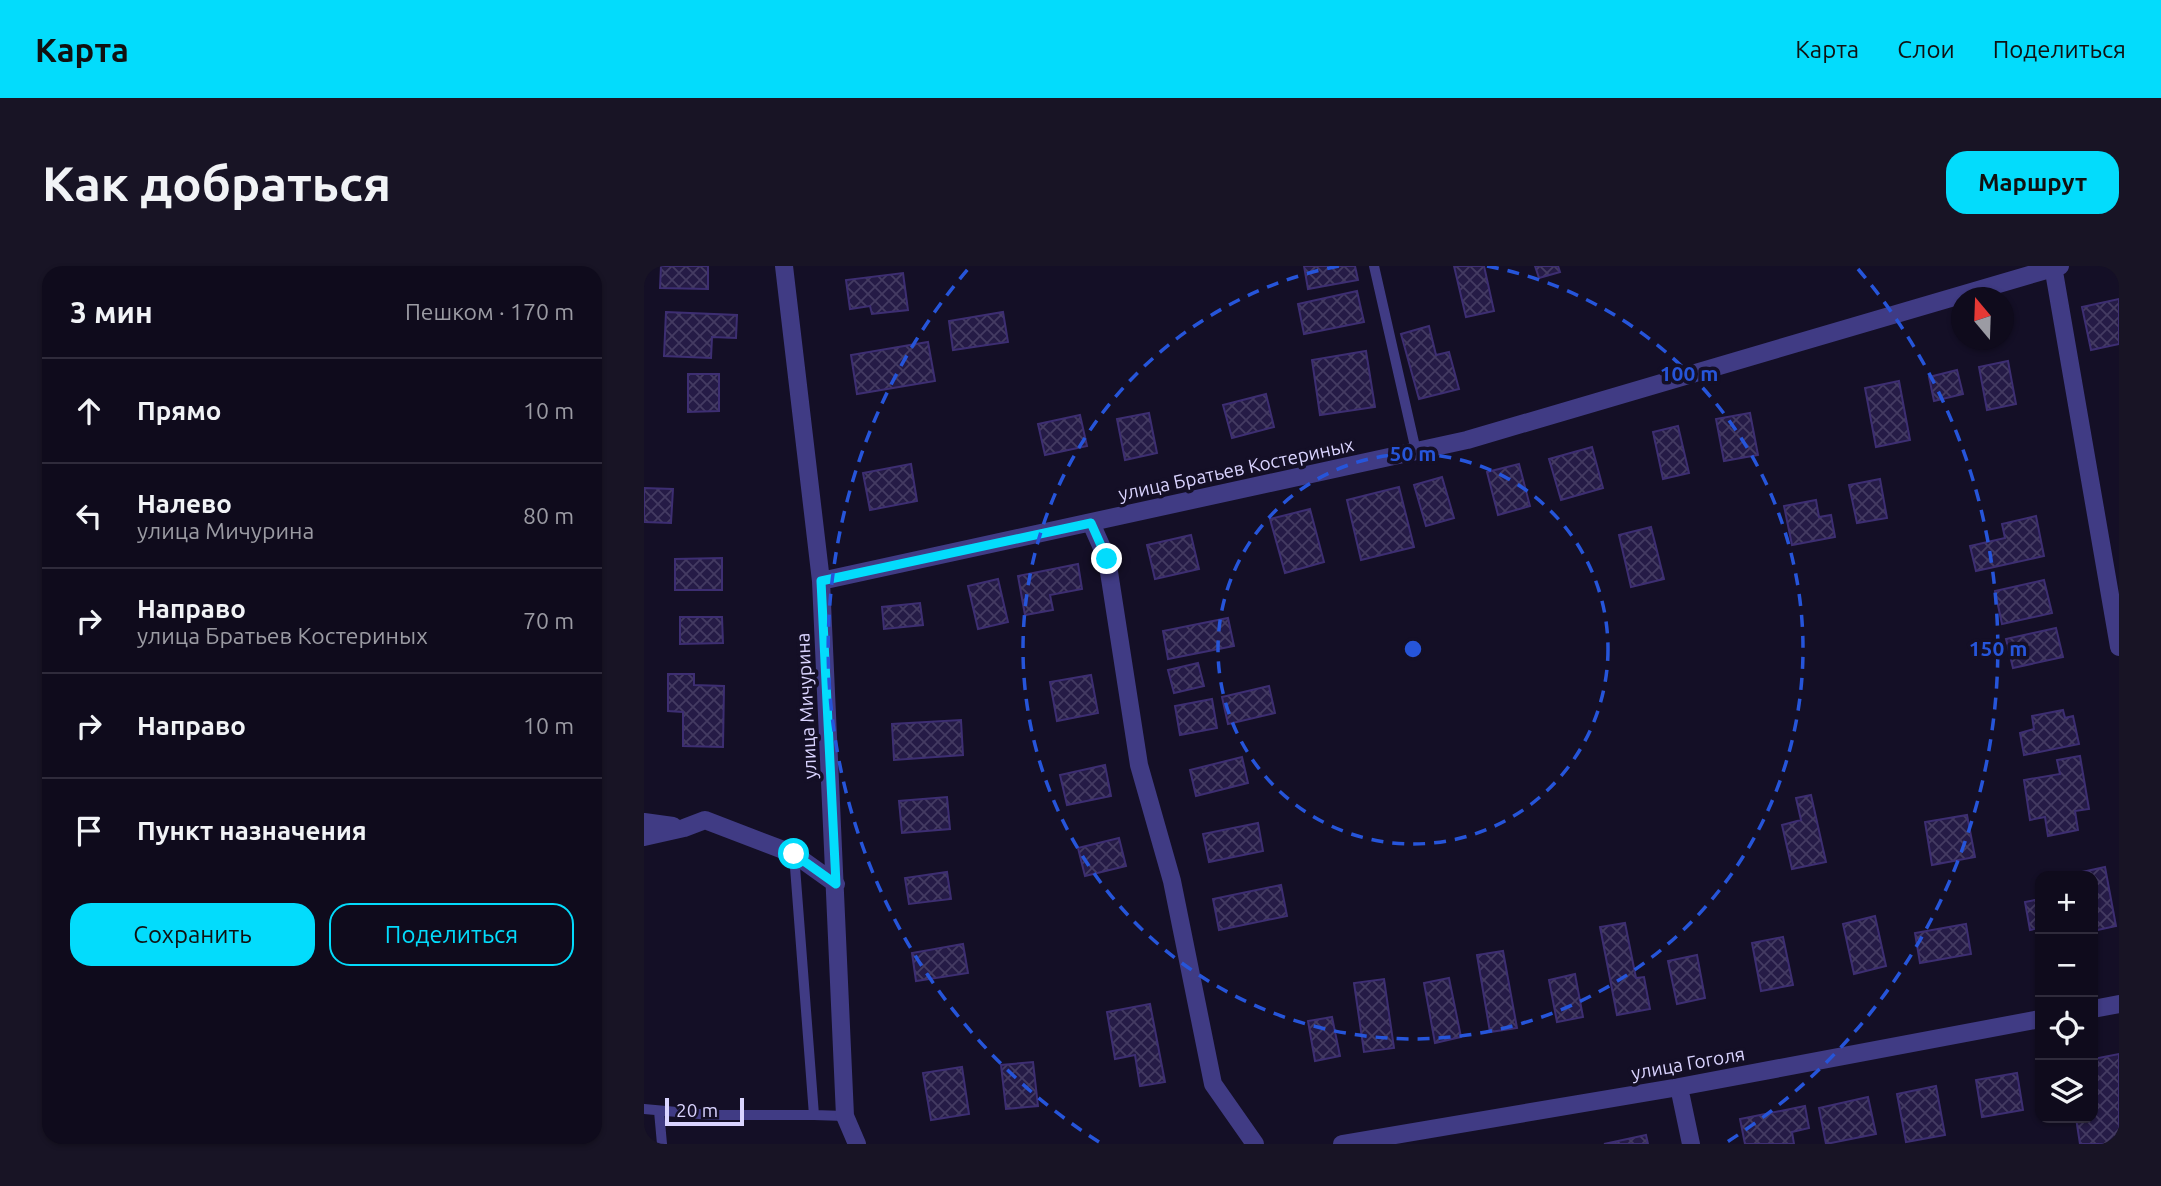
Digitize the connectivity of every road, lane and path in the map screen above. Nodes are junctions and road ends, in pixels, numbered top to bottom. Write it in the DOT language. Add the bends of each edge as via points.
graph roads {
  1 [pos="784,266"];
  2 [pos="1374,266"];
  3 [pos="2055,266"];
  4 [pos="1416,451"];
  5 [pos="1091,523"];
  6 [pos="821,581"];
  7 [pos="2119,647"];
  8 [pos="644,822"];
  9 [pos="684,828"];
  10 [pos="644,837"];
  11 [pos="794,854"];
  12 [pos="836,884"];
  13 [pos="2119,1004"];
  14 [pos="2098,1008"];
  15 [pos="2035,1020"];
  16 [pos="1679,1087"];
  17 [pos="644,1110"];
  18 [pos="659,1111"];
  19 [pos="814,1115"];
  20 [pos="845,1116"];
  21 [pos="663,1144"];
  22 [pos="857,1144"];
  23 [pos="1255,1144"];
  24 [pos="1342,1144"];
  25 [pos="1691,1144"];
  1 -- 6 [label="street, улица Мичурина"];
  2 -- 4 [label="lane"];
  3 -- 4 [label="street, улица Братьев Костериных" via="1467,440"];
  3 -- 7 [label="street"];
  4 -- 5 [label="street, улица Братьев Костериных"];
  5 -- 6 [label="street, улица Братьев Костериных"];
  5 -- 23 [label="street" via="1107,559 1139,765 1172,881 1213,1084"];
  6 -- 12 [label="street, улица Мичурина"];
  8 -- 9 [label="street"];
  9 -- 10 [label="street"];
  9 -- 11 [label="street" via="705,820"];
  11 -- 12 [label="street"];
  11 -- 19 [label="lane"];
  12 -- 20 [label="street, улица Мичурина"];
  13 -- 14 [label="street"];
  15 -- 16 [label="street, улица Гоголя"];
  16 -- 24 [label="street, улица Гоголя"];
  16 -- 25 [label="street"];
  17 -- 18 [label="lane"];
  18 -- 19 [label="lane"];
  18 -- 21 [label="lane"];
  19 -- 20 [label="lane"];
  20 -- 22 [label="street, улица Мичурина"];
}
